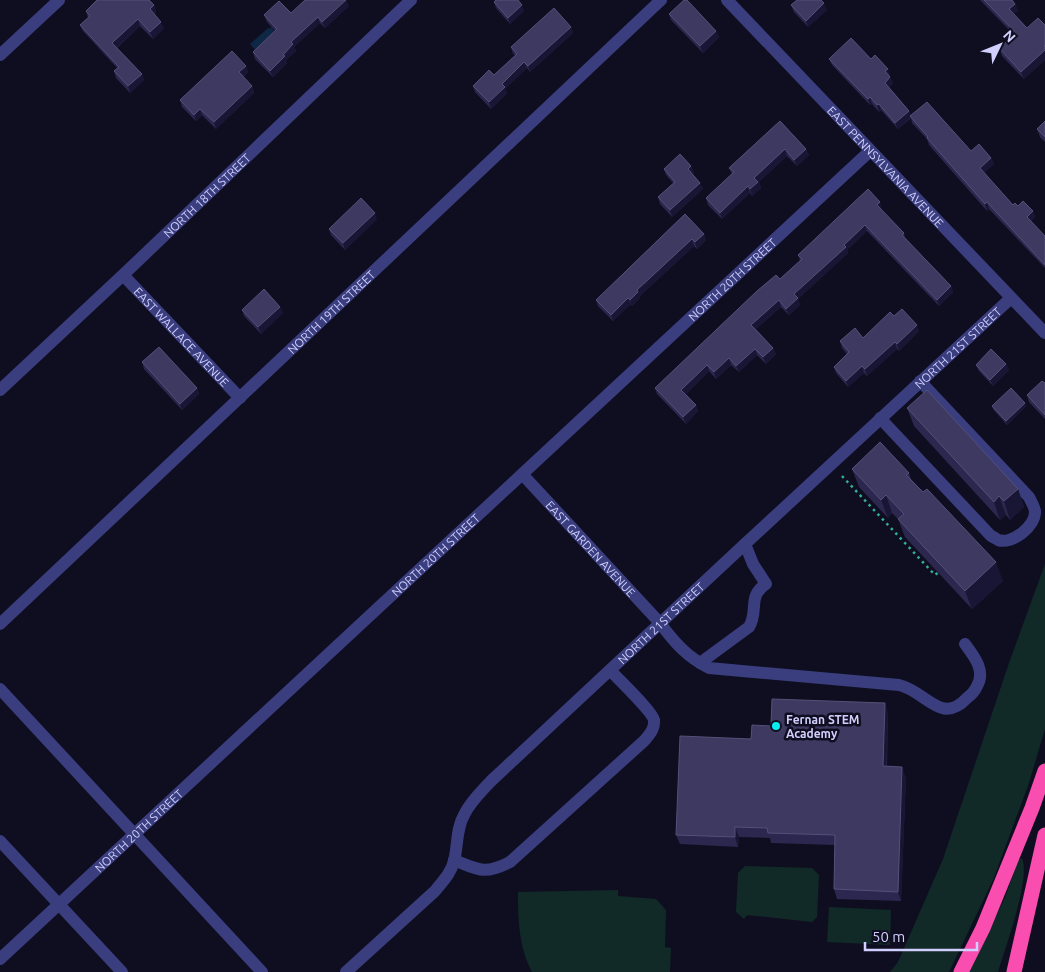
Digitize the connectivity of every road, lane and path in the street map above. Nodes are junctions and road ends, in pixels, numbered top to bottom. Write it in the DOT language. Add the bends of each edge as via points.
graph roads {
  1 [pos="59,0"];
  2 [pos="411,0"];
  3 [pos="661,0"];
  4 [pos="727,0"];
  5 [pos="0,54"];
  6 [pos="870,151"];
  7 [pos="123,276"];
  8 [pos="1011,298"];
  9 [pos="1045,333"];
  10 [pos="920,381"];
  11 [pos="0,390"];
  12 [pos="240,398"];
  13 [pos="880,418"];
  14 [pos="523,474"];
  15 [pos="842,476"];
  16 [pos="745,544"];
  17 [pos="942,569"];
  18 [pos="660,623"];
  19 [pos="0,624"];
  20 [pos="964,644"];
  21 [pos="700,664"];
  22 [pos="610,670"];
  23 [pos="0,689"];
  24 [pos="1045,771"];
  25 [pos="135,834"];
  26 [pos="1045,835"];
  27 [pos="0,842"];
  28 [pos="454,860"];
  29 [pos="58,905"];
  30 [pos="0,959"];
  31 [pos="122,972"];
  32 [pos="262,972"];
  33 [pos="346,972"];
  34 [pos="961,972"];
  35 [pos="1014,972"];
  1 -- 5 [label="street"];
  2 -- 7 [label="street, NORTH 18TH STREET"];
  3 -- 12 [label="street, NORTH 19TH STREET"];
  4 -- 6 [label="street, EAST PENNSYLVANIA AVENUE"];
  6 -- 8 [label="street, EAST PENNSYLVANIA AVENUE"];
  6 -- 14 [label="street, NORTH 20TH STREET"];
  7 -- 11 [label="street, NORTH 18TH STREET"];
  7 -- 12 [label="street, EAST WALLACE AVENUE"];
  8 -- 9 [label="street, EAST PENNSYLVANIA AVENUE"];
  8 -- 10 [label="street, NORTH 21ST STREET"];
  10 -- 13 [label="street, NORTH 21ST STREET"];
  10 -- 13 [label="street" via="1029,497 1035,511 1027,528 1011,539 998,540 991,536"];
  12 -- 19 [label="street, NORTH 19TH STREET"];
  13 -- 16 [label="street, NORTH 21ST STREET"];
  14 -- 18 [label="street, EAST GARDEN AVENUE"];
  14 -- 25 [label="street, NORTH 20TH STREET"];
  15 -- 17 [label="path" via="935,575"];
  16 -- 18 [label="street, NORTH 21ST STREET"];
  16 -- 21 [label="street" via="752,564 766,584 755,594 752,623"];
  18 -- 21 [label="street, EAST GARDEN AVENUE" via="680,649"];
  18 -- 22 [label="street, NORTH 21ST STREET"];
  20 -- 21 [label="street" via="975,659 980,677 978,686 965,701 950,709 934,705 909,687 899,685 709,668"];
  22 -- 28 [label="street, NORTH 21ST STREET" via="470,804 460,825"];
  22 -- 28 [label="street" via="654,720 652,731 644,741 510,862 488,871"];
  23 -- 25 [label="street"];
  24 -- 34 [label="highway" via="986,919"];
  25 -- 29 [label="street, NORTH 20TH STREET"];
  25 -- 32 [label="street"];
  26 -- 35 [label="highway"];
  27 -- 29 [label="street"];
  28 -- 33 [label="street, NORTH 21ST STREET" via="448,876 435,891"];
  29 -- 30 [label="street, NORTH 20TH STREET"];
  29 -- 31 [label="street"];
}
